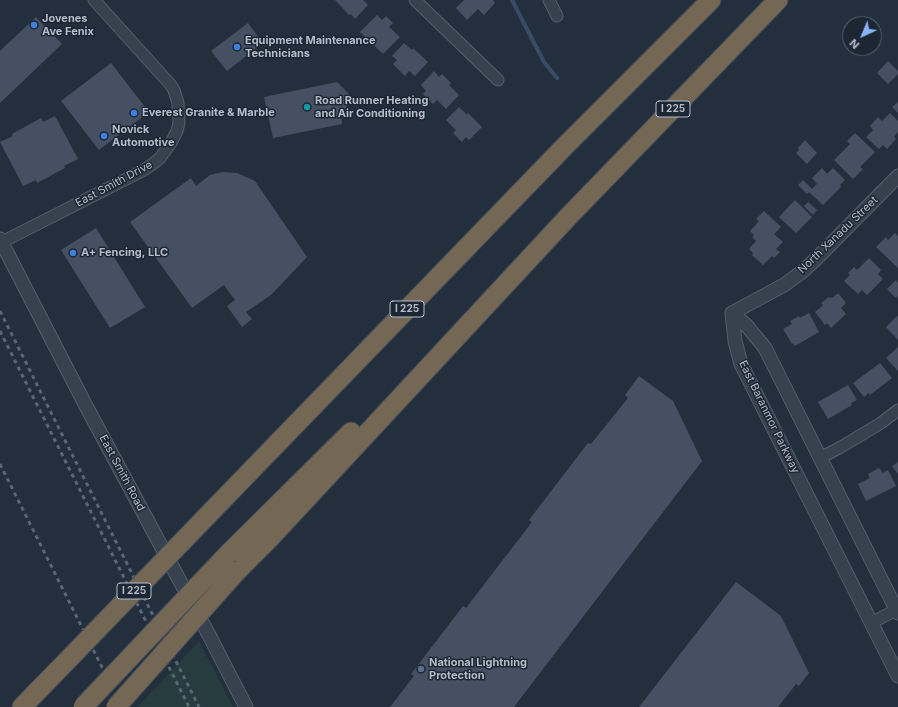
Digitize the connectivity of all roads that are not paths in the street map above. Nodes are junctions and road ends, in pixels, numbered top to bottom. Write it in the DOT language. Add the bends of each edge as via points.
graph roads {
  1 [pos="94,0"];
  2 [pos="415,0"];
  3 [pos="549,0"];
  4 [pos="711,0"];
  5 [pos="778,0"];
  6 [pos="557,16"];
  7 [pos="498,80"];
  8 [pos="898,176"];
  9 [pos="568,217"];
  10 [pos="1,240"];
  11 [pos="732,313"];
  12 [pos="898,410"];
  13 [pos="820,458"];
  14 [pos="898,611"];
  15 [pos="871,623"];
  16 [pos="898,676"];
  17 [pos="22,707"];
  18 [pos="83,707"];
  19 [pos="116,707"];
  20 [pos="246,707"];
  1 -- 10 [label="street, East Smith Drive" via="174,90 178,103 177,132 160,158 144,170"];
  2 -- 7 [label="street"];
  3 -- 6 [label="street"];
  4 -- 17 [label="highway, I 225, bridge" via="559,152"];
  5 -- 9 [label="highway, I 225"];
  8 -- 11 [label="street, North Xanadu Street" via="803,271 784,285"];
  9 -- 18 [label="highway, bridge" via="228,554"];
  9 -- 19 [label="highway, bridge" via="237,571"];
  10 -- 20 [label="street, East Smith Road"];
  11 -- 13 [label="street" via="765,348"];
  11 -- 15 [label="street, East Baranmor Parkway" via="741,364"];
  12 -- 13 [label="street" via="881,423"];
  13 -- 14 [label="street"];
  14 -- 15 [label="street"];
  15 -- 16 [label="street, East Baranmor Parkway"];
}
